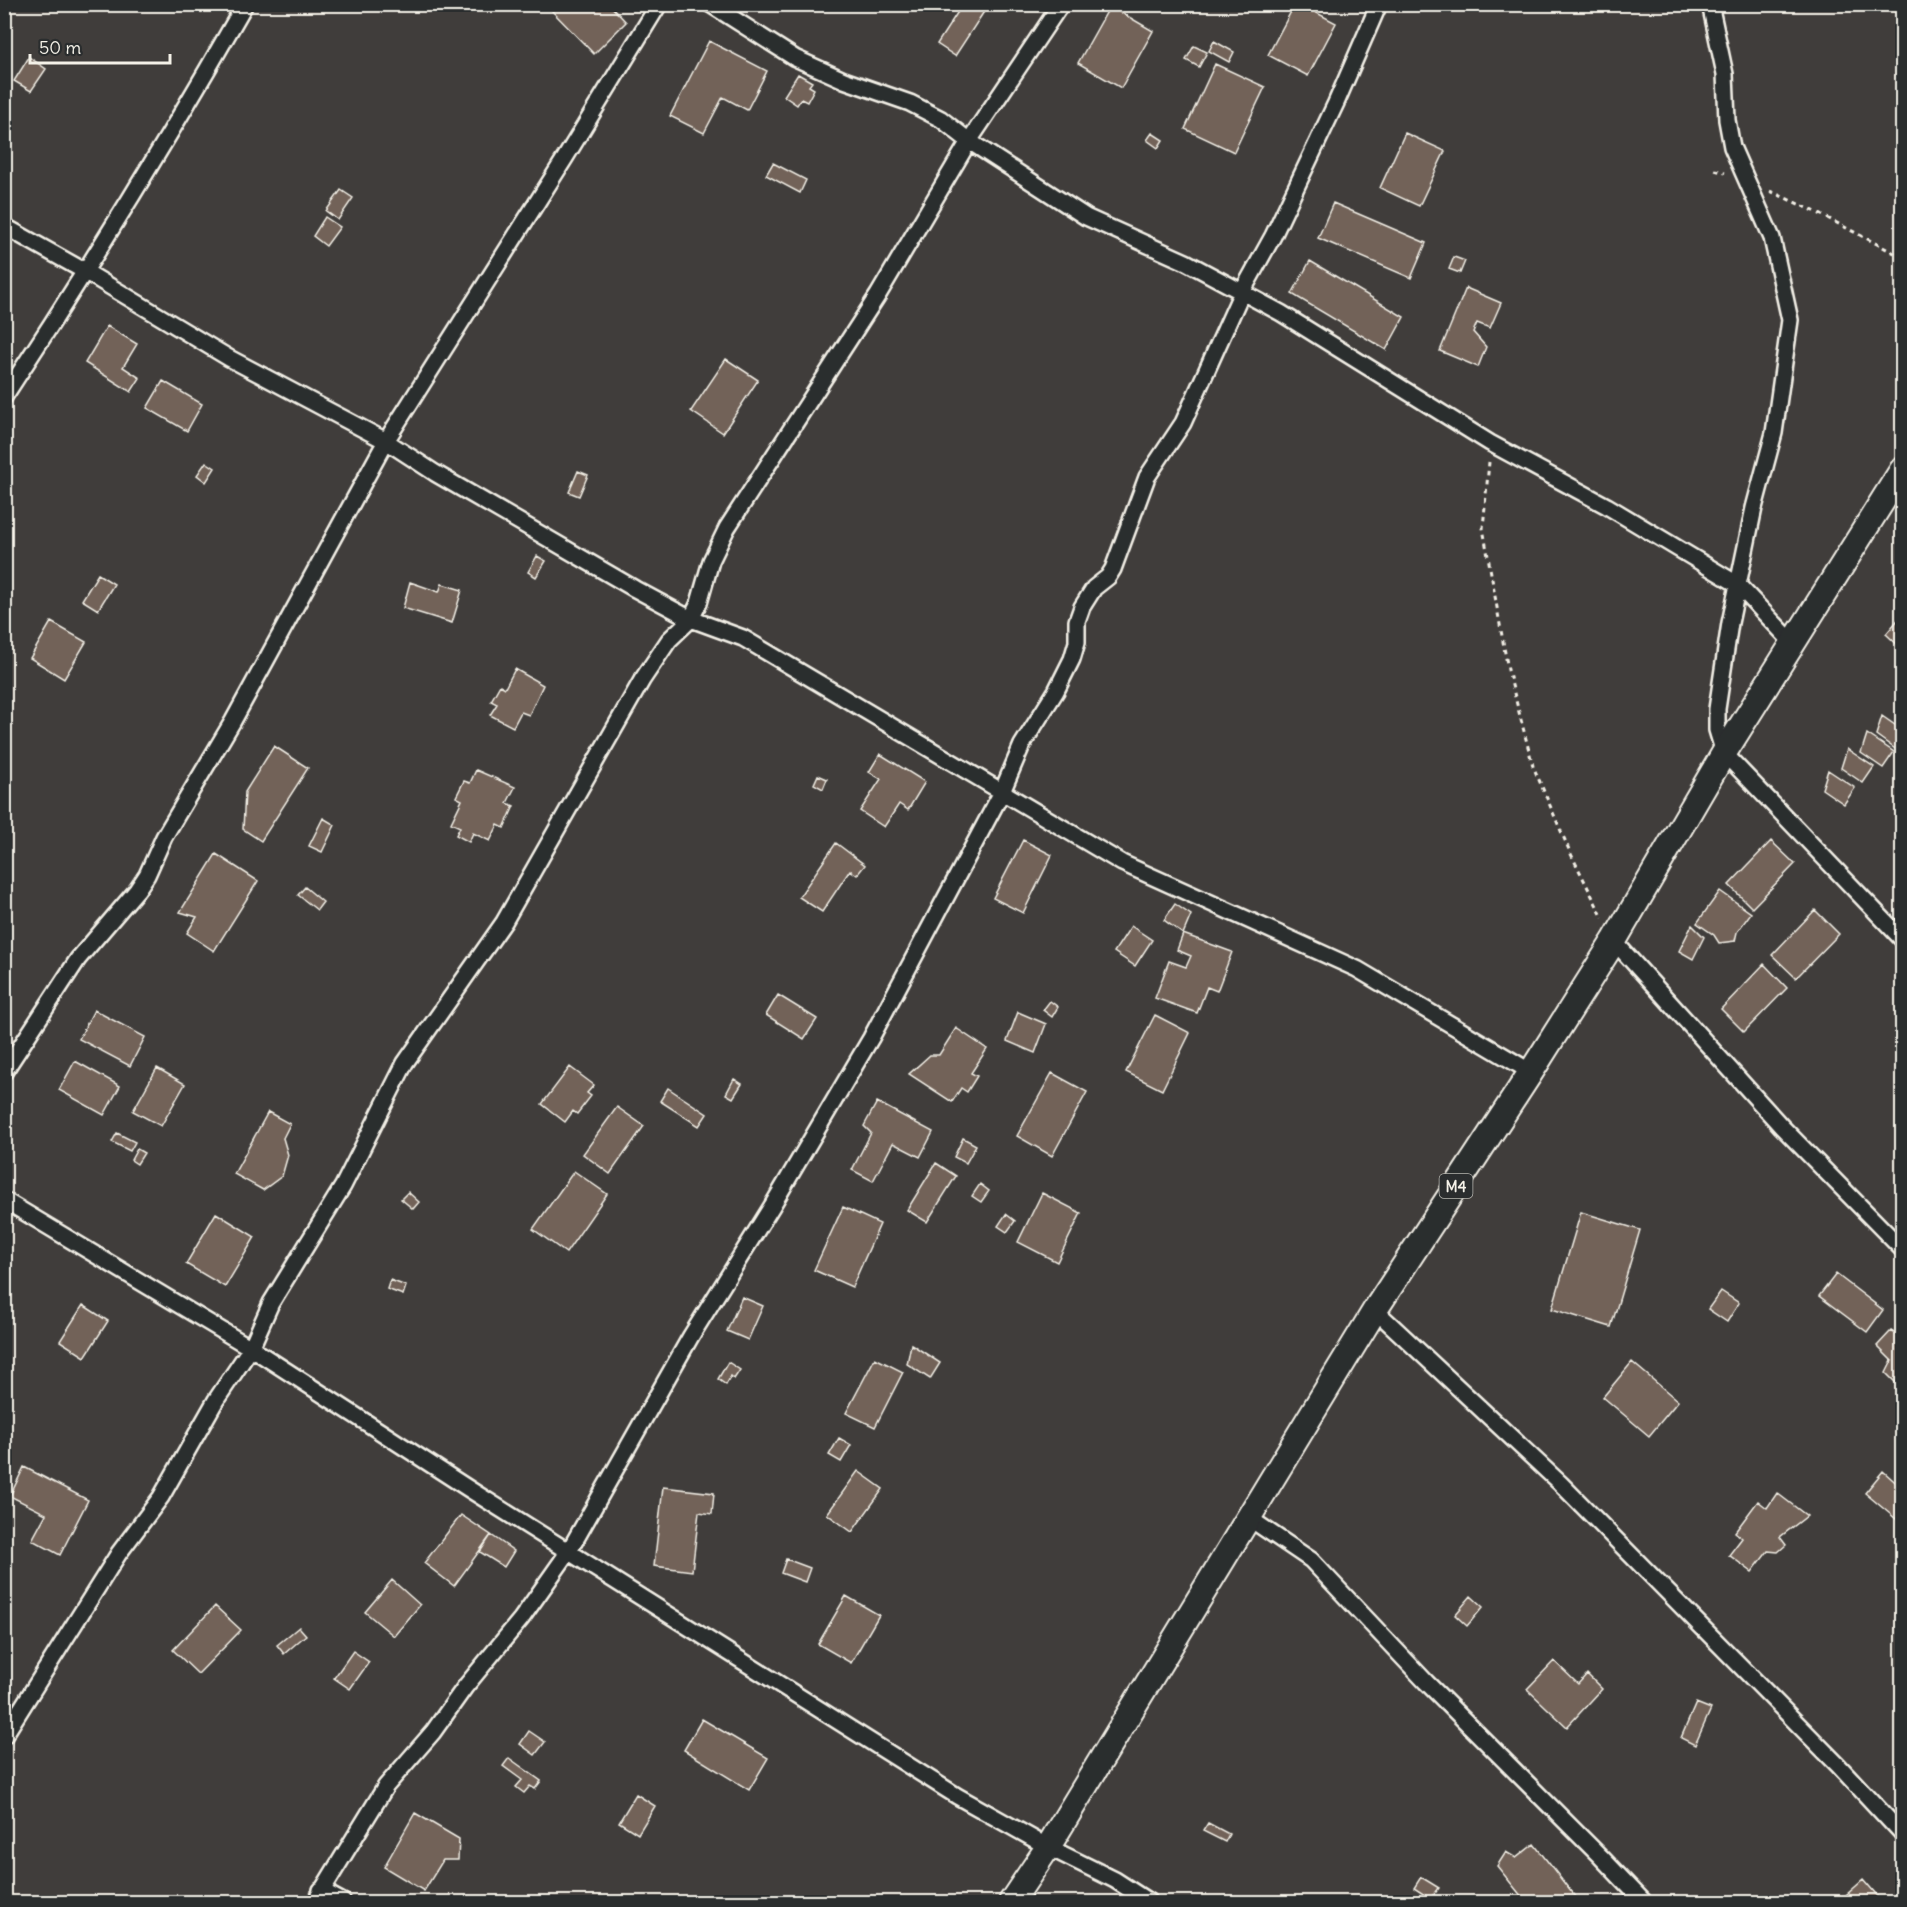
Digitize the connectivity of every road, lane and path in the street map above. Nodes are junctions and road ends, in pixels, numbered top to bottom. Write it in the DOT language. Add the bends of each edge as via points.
graph roads {
  1 [pos="245,4"];
  2 [pos="659,4"];
  3 [pos="710,4"];
  4 [pos="1061,4"];
  5 [pos="1379,4"];
  6 [pos="1710,4"];
  7 [pos="969,141"];
  8 [pos="1748,181"];
  9 [pos="4,226"];
  10 [pos="1902,257"];
  11 [pos="86,272"];
  12 [pos="1242,292"];
  13 [pos="4,397"];
  14 [pos="386,441"];
  15 [pos="1491,443"];
  16 [pos="1902,470"];
  17 [pos="1737,584"];
  18 [pos="691,619"];
  19 [pos="1792,642"];
  20 [pos="1724,753"];
  21 [pos="1002,792"];
  22 [pos="1902,939"];
  23 [pos="1614,941"];
  24 [pos="4,1072"];
  25 [pos="1531,1072"];
  26 [pos="4,1200"];
  27 [pos="1902,1250"];
  28 [pos="1375,1310"];
  29 [pos="251,1348"];
  30 [pos="1249,1518"];
  31 [pos="569,1551"];
  32 [pos="4,1736"];
  33 [pos="1902,1834"];
  34 [pos="1048,1847"];
  35 [pos="318,1896"];
  36 [pos="343,1902"];
  37 [pos="1011,1902"];
  38 [pos="1149,1902"];
  39 [pos="1644,1902"];
  1 -- 11 [label="street"];
  2 -- 14 [label="street"];
  3 -- 7 [label="street" via="795,58 910,103 941,119"];
  4 -- 7 [label="street"];
  5 -- 12 [label="street" via="1273,236"];
  6 -- 8 [label="street" via="1725,74 1732,147"];
  7 -- 12 [label="street" via="1086,217"];
  7 -- 18 [label="street" via="878,295 727,528"];
  8 -- 10 [label="path"];
  8 -- 17 [label="street" via="1772,238 1790,320 1774,433"];
  9 -- 11 [label="street"];
  11 -- 13 [label="street"];
  11 -- 14 [label="street" via="229,358"];
  12 -- 15 [label="street"];
  12 -- 21 [label="street" via="1183,423 1147,477 1113,568 1082,607 1072,659 1022,744"];
  14 -- 18 [label="street"];
  14 -- 24 [label="street" via="233,721 164,837 147,875 78,959"];
  15 -- 17 [label="street"];
  15 -- 23 [label="path" via="1483,528 1508,670 1533,766"];
  16 -- 19 [label="main road, M4"];
  17 -- 19 [label="street"];
  17 -- 20 [label="street" via="1717,709 1717,730"];
  18 -- 21 [label="street" via="743,638"];
  18 -- 29 [label="street" via="669,640 642,680 504,922 405,1063 343,1186 271,1303"];
  19 -- 20 [label="main road, M4"];
  20 -- 22 [label="street"];
  20 -- 23 [label="main road, M4"];
  21 -- 25 [label="street" via="1122,863 1357,969"];
  21 -- 31 [label="street" via="871,1038 691,1336"];
  23 -- 25 [label="main road, M4"];
  23 -- 27 [label="street" via="1782,1127"];
  25 -- 28 [label="main road, M4"];
  26 -- 29 [label="street"];
  28 -- 30 [label="main road, M4"];
  28 -- 33 [label="street" via="1561,1484"];
  29 -- 31 [label="street"];
  29 -- 32 [label="street" via="160,1497 119,1553"];
  30 -- 34 [label="main road, M4"];
  30 -- 39 [label="street" via="1311,1560"];
  31 -- 34 [label="street" via="957,1796"];
  31 -- 35 [label="street" via="521,1619 386,1786"];
  34 -- 37 [label="main road, M4"];
  34 -- 38 [label="street"];
  35 -- 36 [label="street"];
}
